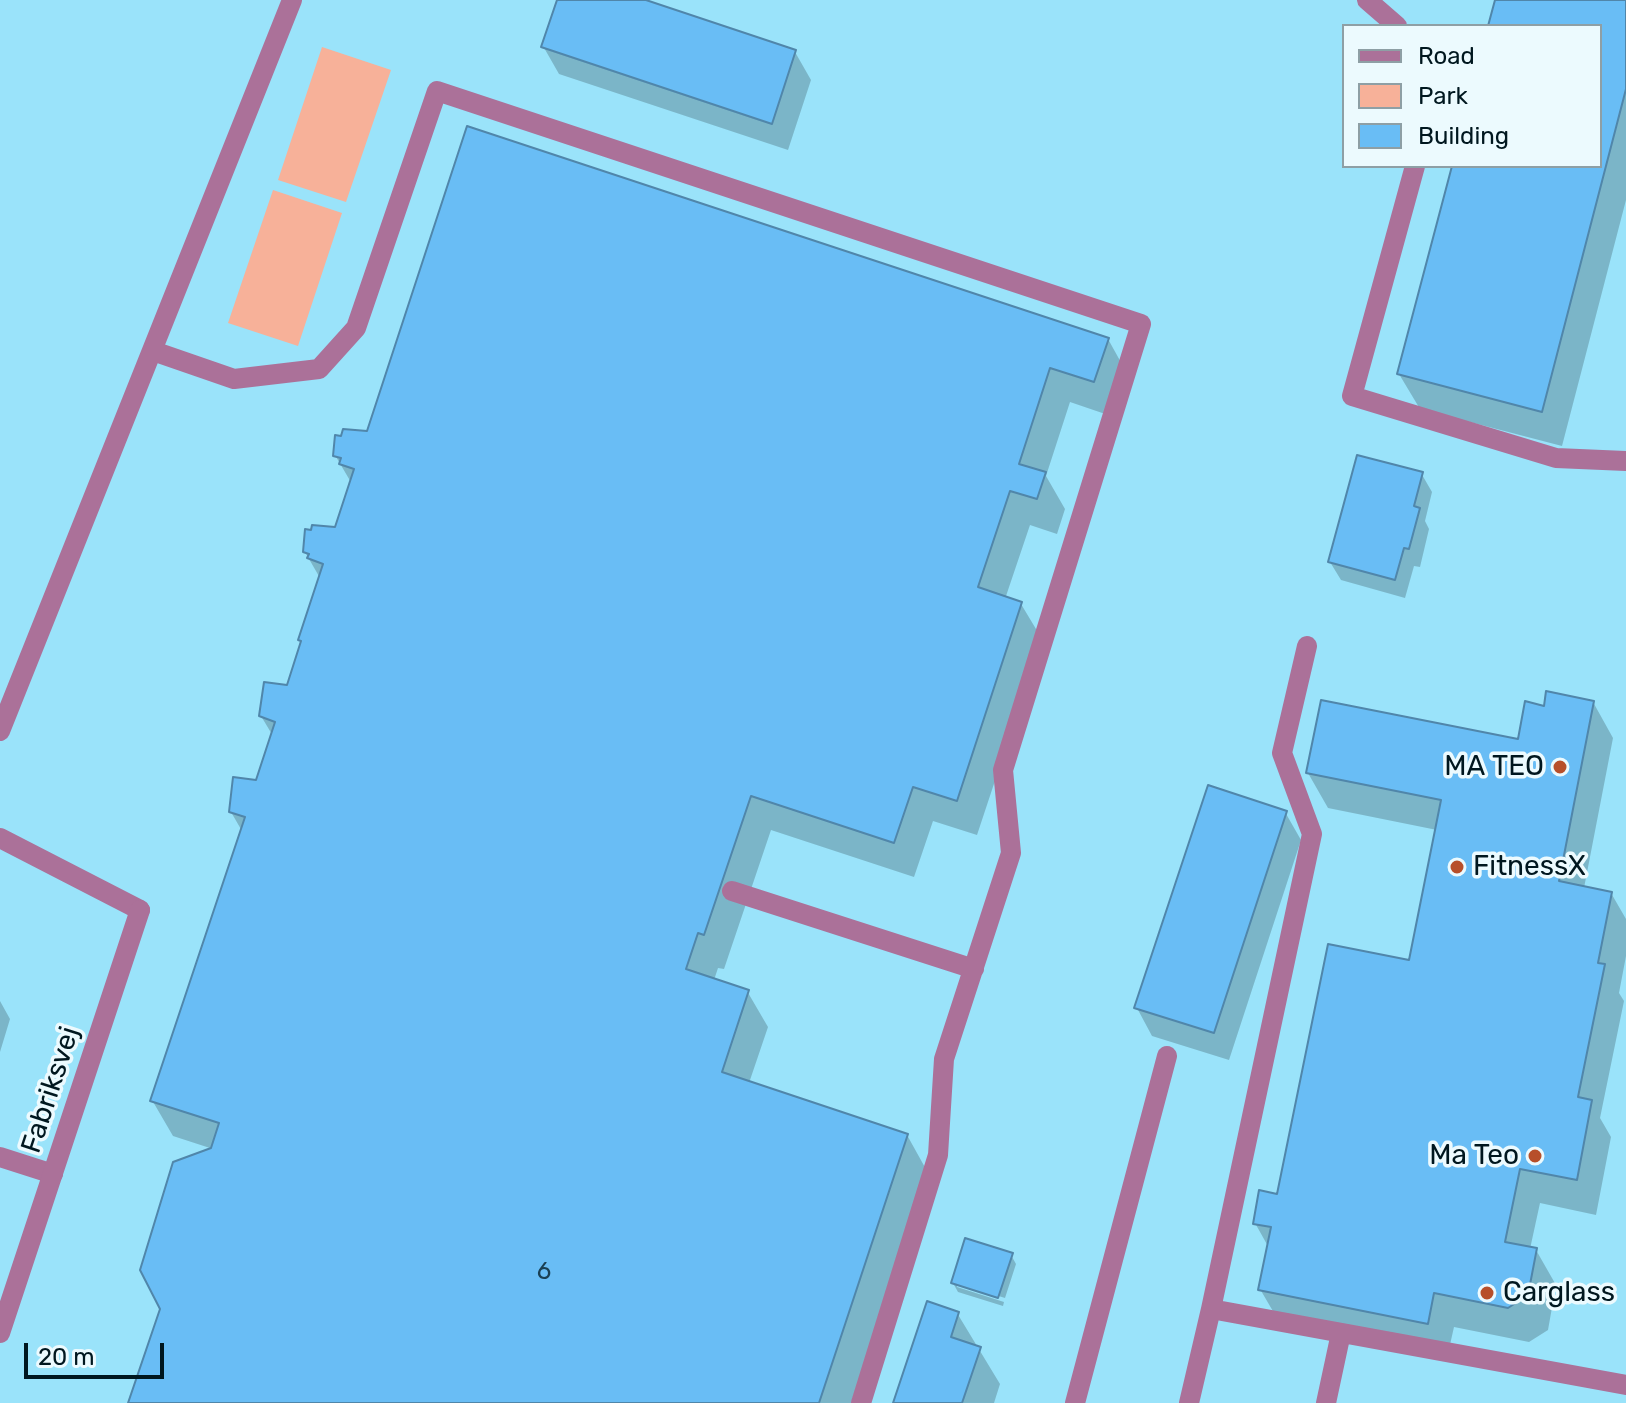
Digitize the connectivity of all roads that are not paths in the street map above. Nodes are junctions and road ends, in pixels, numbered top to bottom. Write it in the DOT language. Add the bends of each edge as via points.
graph roads {
  1 [pos="292,0"];
  2 [pos="1367,0"];
  3 [pos="1395,24"];
  4 [pos="1414,168"];
  5 [pos="153,351"];
  6 [pos="1626,461"];
  7 [pos="1307,646"];
  8 [pos="0,731"];
  9 [pos="0,838"];
  10 [pos="732,891"];
  11 [pos="974,969"];
  12 [pos="1167,1056"];
  13 [pos="0,1157"];
  14 [pos="53,1174"];
  15 [pos="1211,1309"];
  16 [pos="0,1333"];
  17 [pos="1341,1333"];
  18 [pos="1626,1385"];
  19 [pos="861,1403"];
  20 [pos="1075,1403"];
  21 [pos="1189,1403"];
  22 [pos="1326,1403"];
  1 -- 5 [label="street"];
  2 -- 3 [label="street"];
  4 -- 6 [label="street" via="1352,396 1556,458"];
  5 -- 8 [label="street"];
  5 -- 11 [label="street" via="234,379 319,369 356,328 437,91 1141,324 1003,770 1011,853"];
  7 -- 15 [label="street" via="1282,753 1312,834"];
  9 -- 14 [label="street, Fabriksvej" via="140,910"];
  10 -- 11 [label="street"];
  11 -- 19 [label="street" via="944,1059 938,1155"];
  12 -- 20 [label="street"];
  13 -- 14 [label="street"];
  14 -- 16 [label="street, Fabriksvej"];
  15 -- 17 [label="street"];
  15 -- 21 [label="street"];
  17 -- 18 [label="street"];
  17 -- 22 [label="street"];
}
